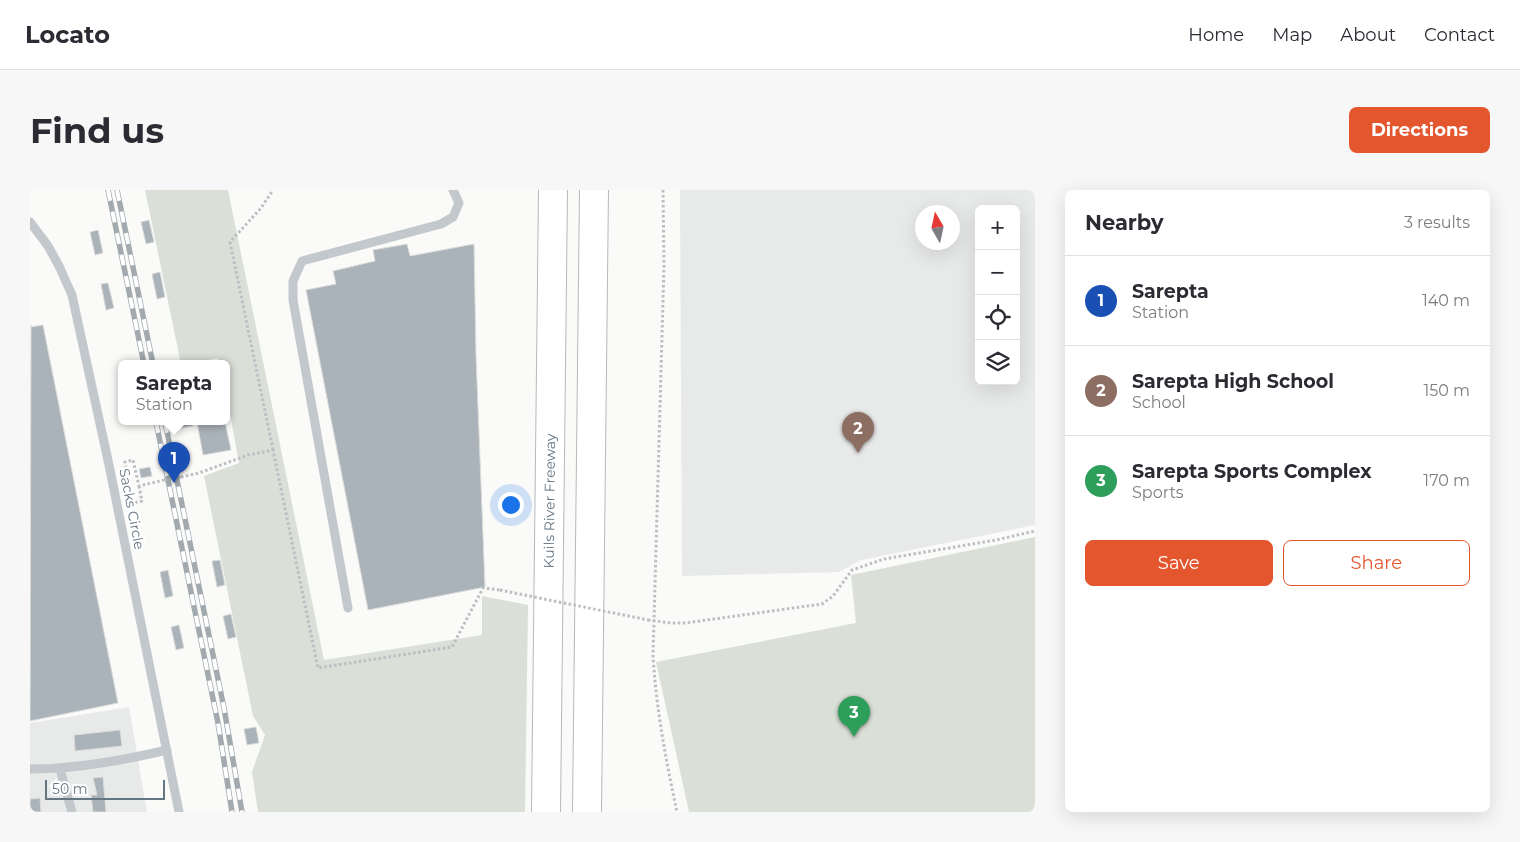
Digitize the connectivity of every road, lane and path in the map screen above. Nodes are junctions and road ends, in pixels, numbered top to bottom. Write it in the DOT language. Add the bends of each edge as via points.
graph roads {
  1 [pos="274,190"];
  2 [pos="453,190"];
  3 [pos="553,190"];
  4 [pos="594,190"];
  5 [pos="664,190"];
  6 [pos="30,222"];
  7 [pos="273,450"];
  8 [pos="200,474"];
  9 [pos="139,486"];
  10 [pos="1035,531"];
  11 [pos="500,590"];
  12 [pos="348,608"];
  13 [pos="654,621"];
  14 [pos="167,750"];
  15 [pos="30,769"];
  16 [pos="60,769"];
  17 [pos="72,812"];
  18 [pos="179,812"];
  19 [pos="546,812"];
  20 [pos="587,812"];
  21 [pos="677,812"];
  1 -- 7 [label="path" via="230,242"];
  2 -- 12 [label="lane" via="458,203 453,218 302,261 293,281 293,300"];
  3 -- 19 [label="highway, Kuils River Freeway"];
  4 -- 20 [label="highway"];
  5 -- 13 [label="path"];
  6 -- 14 [label="lane, Sacks Circle" via="48,246 72,296"];
  8 -- 9 [label="path, bridge"];
  9 -- 9 [label="path" via="133,460 125,462 133,503 142,501"];
  10 -- 13 [label="path" via="884,559 852,570 822,604 685,623"];
  11 -- 13 [label="path, bridge"];
  13 -- 21 [label="path" via="653,655 659,712"];
  14 -- 16 [label="lane" via="99,765"];
  14 -- 18 [label="lane, Sacks Circle"];
  15 -- 16 [label="lane"];
  16 -- 17 [label="lane"];
}
